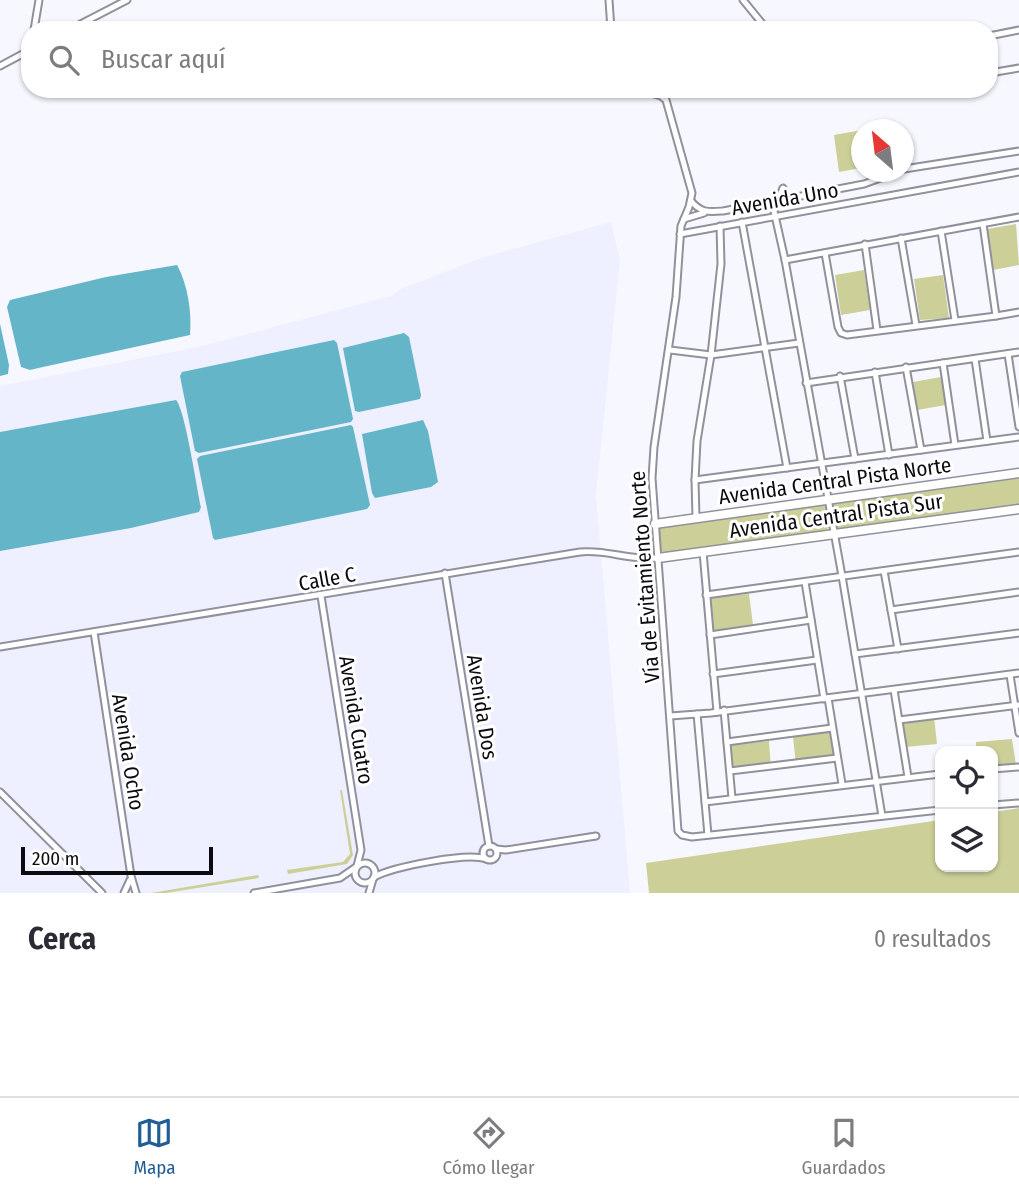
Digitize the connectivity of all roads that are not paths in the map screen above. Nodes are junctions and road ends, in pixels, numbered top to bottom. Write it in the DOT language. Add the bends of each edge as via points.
graph roads {
  1 [pos="39,0"];
  2 [pos="127,0"];
  3 [pos="609,0"];
  4 [pos="743,0"];
  5 [pos="36,21"];
  6 [pos="86,21"];
  7 [pos="610,21"];
  8 [pos="760,21"];
  9 [pos="1019,30"];
  10 [pos="998,34"];
  11 [pos="21,55"];
  12 [pos="0,66"];
  13 [pos="1019,68"];
  14 [pos="998,72"];
  15 [pos="664,98"];
  16 [pos="1019,151"];
  17 [pos="914,167"];
  18 [pos="1019,172"];
  19 [pos="870,182"];
  20 [pos="783,188"];
  21 [pos="691,201"];
  22 [pos="778,201"];
  23 [pos="707,212"];
  24 [pos="777,217"];
  25 [pos="1019,217"];
  26 [pos="682,219"];
  27 [pos="742,222"];
  28 [pos="983,223"];
  29 [pos="720,226"];
  30 [pos="941,231"];
  31 [pos="680,234"];
  32 [pos="901,238"];
  33 [pos="865,244"];
  34 [pos="825,253"];
  35 [pos="785,260"];
  36 [pos="1019,312"];
  37 [pos="996,316"];
  38 [pos="955,320"];
  39 [pos="916,325"];
  40 [pos="877,330"];
  41 [pos="799,343"];
  42 [pos="765,348"];
  43 [pos="670,350"];
  44 [pos="1019,352"];
  45 [pos="1008,354"];
  46 [pos="711,355"];
  47 [pos="975,359"];
  48 [pos="943,363"];
  49 [pos="906,367"];
  50 [pos="875,372"];
  51 [pos="841,376"];
  52 [pos="806,383"];
  53 [pos="1019,427"];
  54 [pos="1019,437"];
  55 [pos="987,441"];
  56 [pos="955,445"];
  57 [pos="921,450"];
  58 [pos="889,455"];
  59 [pos="855,459"];
  60 [pos="821,463"];
  61 [pos="787,468"];
  62 [pos="1019,473"];
  63 [pos="695,480"];
  64 [pos="828,499"];
  65 [pos="1019,509"];
  66 [pos="696,518"];
  67 [pos="655,524"];
  68 [pos="834,535"];
  69 [pos="703,552"];
  70 [pos="1019,552"];
  71 [pos="658,558"];
  72 [pos="884,571"];
  73 [pos="445,573"];
  74 [pos="842,576"];
  75 [pos="805,582"];
  76 [pos="1019,592"];
  77 [pos="706,595"];
  78 [pos="321,596"];
  79 [pos="891,610"];
  80 [pos="811,620"];
  81 [pos="94,632"];
  82 [pos="1019,633"];
  83 [pos="710,635"];
  84 [pos="0,647"];
  85 [pos="898,649"];
  86 [pos="855,654"];
  87 [pos="817,660"];
  88 [pos="713,674"];
  89 [pos="1019,674"];
  90 [pos="1010,675"];
  91 [pos="894,690"];
  92 [pos="862,695"];
  93 [pos="826,699"];
  94 [pos="1017,705"];
  95 [pos="724,710"];
  96 [pos="717,712"];
  97 [pos="697,714"];
  98 [pos="670,716"];
  99 [pos="900,720"];
  100 [pos="832,728"];
  101 [pos="1019,733"];
  102 [pos="727,742"];
  103 [pos="837,758"];
  104 [pos="1019,767"];
  105 [pos="998,769"];
  106 [pos="730,771"];
  107 [pos="935,774"];
  108 [pos="908,777"];
  109 [pos="877,780"];
  110 [pos="842,784"];
  111 [pos="0,792"];
  112 [pos="732,798"];
  113 [pos="705,802"];
  114 [pos="1019,803"];
  115 [pos="998,805"];
  116 [pos="935,811"];
  117 [pos="881,816"];
  118 [pos="708,835"];
  119 [pos="596,836"];
  120 [pos="486,848"];
  121 [pos="361,850"];
  122 [pos="496,852"];
  123 [pos="476,856"];
  124 [pos="486,859"];
  125 [pos="371,865"];
  126 [pos="357,867"];
  127 [pos="389,870"];
  128 [pos="131,876"];
  129 [pos="340,878"];
  130 [pos="374,878"];
  131 [pos="359,882"];
  132 [pos="95,890"];
  133 [pos="102,893"];
  134 [pos="124,893"];
  135 [pos="136,893"];
  136 [pos="254,893"];
  137 [pos="368,893"];
  1 -- 5 [label="street"];
  2 -- 6 [label="street"];
  3 -- 7 [label="street"];
  4 -- 8 [label="street"];
  9 -- 10 [label="street"];
  11 -- 12 [label="street"];
  13 -- 14 [label="street"];
  15 -- 21 [label="street" via="688,174"];
  16 -- 17 [label="street"];
  18 -- 24 [label="street, Avenida Uno"];
  19 -- 22 [label="street"];
  20 -- 22 [label="street"];
  21 -- 23 [label="street"];
  21 -- 26 [label="street, Vía de Evitamiento Norte"];
  22 -- 23 [label="street"];
  22 -- 24 [label="street"];
  23 -- 26 [label="street"];
  24 -- 27 [label="street, Avenida Uno"];
  24 -- 35 [label="street"];
  25 -- 28 [label="street"];
  26 -- 31 [label="street, Vía de Evitamiento Norte"];
  27 -- 29 [label="street, Avenida Uno"];
  27 -- 42 [label="street"];
  28 -- 30 [label="street"];
  28 -- 37 [label="street"];
  29 -- 31 [label="street, Avenida Uno"];
  29 -- 46 [label="street" via="721,264"];
  30 -- 32 [label="street"];
  30 -- 38 [label="street"];
  31 -- 43 [label="street, Vía de Evitamiento Norte"];
  32 -- 33 [label="street"];
  32 -- 39 [label="street"];
  33 -- 34 [label="street"];
  33 -- 40 [label="street"];
  34 -- 35 [label="street"];
  34 -- 40 [label="street" via="841,333"];
  35 -- 41 [label="street"];
  36 -- 37 [label="street"];
  37 -- 38 [label="street"];
  38 -- 39 [label="street"];
  39 -- 40 [label="street"];
  41 -- 42 [label="street"];
  41 -- 52 [label="street"];
  42 -- 46 [label="street"];
  42 -- 61 [label="street"];
  43 -- 46 [label="street"];
  43 -- 67 [label="street, Vía de Evitamiento Norte" via="654,447"];
  44 -- 45 [label="street"];
  45 -- 47 [label="street"];
  45 -- 53 [label="street"];
  46 -- 63 [label="street" via="699,419"];
  47 -- 48 [label="street"];
  47 -- 55 [label="street"];
  48 -- 49 [label="street"];
  48 -- 56 [label="street"];
  49 -- 50 [label="street"];
  49 -- 57 [label="street"];
  50 -- 51 [label="street"];
  50 -- 58 [label="street"];
  51 -- 52 [label="street"];
  51 -- 59 [label="street"];
  52 -- 60 [label="street"];
  54 -- 55 [label="street"];
  55 -- 56 [label="street"];
  56 -- 57 [label="street"];
  57 -- 58 [label="street"];
  58 -- 59 [label="street"];
  59 -- 60 [label="street"];
  60 -- 61 [label="street"];
  60 -- 64 [label="street"];
  61 -- 63 [label="street"];
  62 -- 64 [label="street, Avenida Central Pista Norte"];
  63 -- 66 [label="street"];
  64 -- 66 [label="street, Avenida Central Pista Norte"];
  64 -- 68 [label="street"];
  65 -- 68 [label="street, Avenida Central Pista Sur"];
  66 -- 67 [label="street, Avenida Central Pista Norte"];
  67 -- 71 [label="street, Vía de Evitamiento Norte"];
  68 -- 69 [label="street, Avenida Central Pista Sur"];
  68 -- 74 [label="street"];
  69 -- 71 [label="street, Avenida Central Pista Sur"];
  69 -- 77 [label="street"];
  70 -- 72 [label="street"];
  71 -- 73 [label="street, Calle C" via="644,560 592,550"];
  71 -- 98 [label="street, Vía de Evitamiento Norte"];
  72 -- 74 [label="street"];
  72 -- 79 [label="street"];
  73 -- 78 [label="street, Calle C"];
  73 -- 120 [label="street, Avenida Dos"];
  74 -- 75 [label="street"];
  74 -- 86 [label="street"];
  75 -- 77 [label="street"];
  75 -- 80 [label="street"];
  76 -- 79 [label="street"];
  77 -- 83 [label="street"];
  78 -- 81 [label="street, Calle C"];
  78 -- 121 [label="street, Avenida Cuatro"];
  79 -- 85 [label="street"];
  80 -- 83 [label="street"];
  80 -- 87 [label="street"];
  81 -- 84 [label="street, Calle C"];
  81 -- 128 [label="street, Avenida Ocho"];
  82 -- 85 [label="street"];
  83 -- 88 [label="street"];
  85 -- 86 [label="street"];
  86 -- 92 [label="street"];
  87 -- 88 [label="street"];
  87 -- 93 [label="street"];
  88 -- 96 [label="street"];
  89 -- 90 [label="street"];
  90 -- 91 [label="street"];
  90 -- 94 [label="street"];
  91 -- 92 [label="street"];
  91 -- 99 [label="street"];
  92 -- 93 [label="street"];
  92 -- 109 [label="street"];
  93 -- 95 [label="street"];
  93 -- 100 [label="street"];
  94 -- 99 [label="street"];
  94 -- 101 [label="street"];
  95 -- 96 [label="street"];
  95 -- 102 [label="street"];
  96 -- 97 [label="street"];
  97 -- 98 [label="street"];
  97 -- 113 [label="street"];
  98 -- 118 [label="street, Vía de Evitamiento Norte" via="678,831 692,837"];
  99 -- 108 [label="street"];
  100 -- 102 [label="street"];
  100 -- 103 [label="street"];
  102 -- 106 [label="street"];
  103 -- 106 [label="street"];
  103 -- 110 [label="street"];
  104 -- 105 [label="street"];
  106 -- 112 [label="street"];
  107 -- 108 [label="street"];
  108 -- 109 [label="street"];
  109 -- 110 [label="street"];
  109 -- 117 [label="street"];
  110 -- 112 [label="street"];
  111 -- 132 [label="street"];
  112 -- 113 [label="street"];
  113 -- 118 [label="street"];
  114 -- 115 [label="street"];
  116 -- 117 [label="street"];
  117 -- 118 [label="street"];
  119 -- 122 [label="street"];
  120 -- 122 [label="street"];
  120 -- 123 [label="street"];
  120 -- 124 [label="street, Avenida Dos"];
  121 -- 125 [label="street, Avenida Cuatro"];
  121 -- 126 [label="street, Avenida Cuatro"];
  122 -- 124 [label="street" via="492,860"];
  123 -- 124 [label="street"];
  123 -- 127 [label="street"];
  125 -- 126 [label="street"];
  125 -- 127 [label="street"];
  125 -- 130 [label="street"];
  126 -- 129 [label="street"];
  126 -- 131 [label="street" via="354,876"];
  127 -- 130 [label="street"];
  128 -- 134 [label="street"];
  128 -- 135 [label="street, Avenida Ocho"];
  129 -- 131 [label="street"];
  129 -- 136 [label="street"];
  130 -- 131 [label="street"];
  130 -- 137 [label="street"];
  131 -- 137 [label="street"];
  132 -- 133 [label="street"];
}
